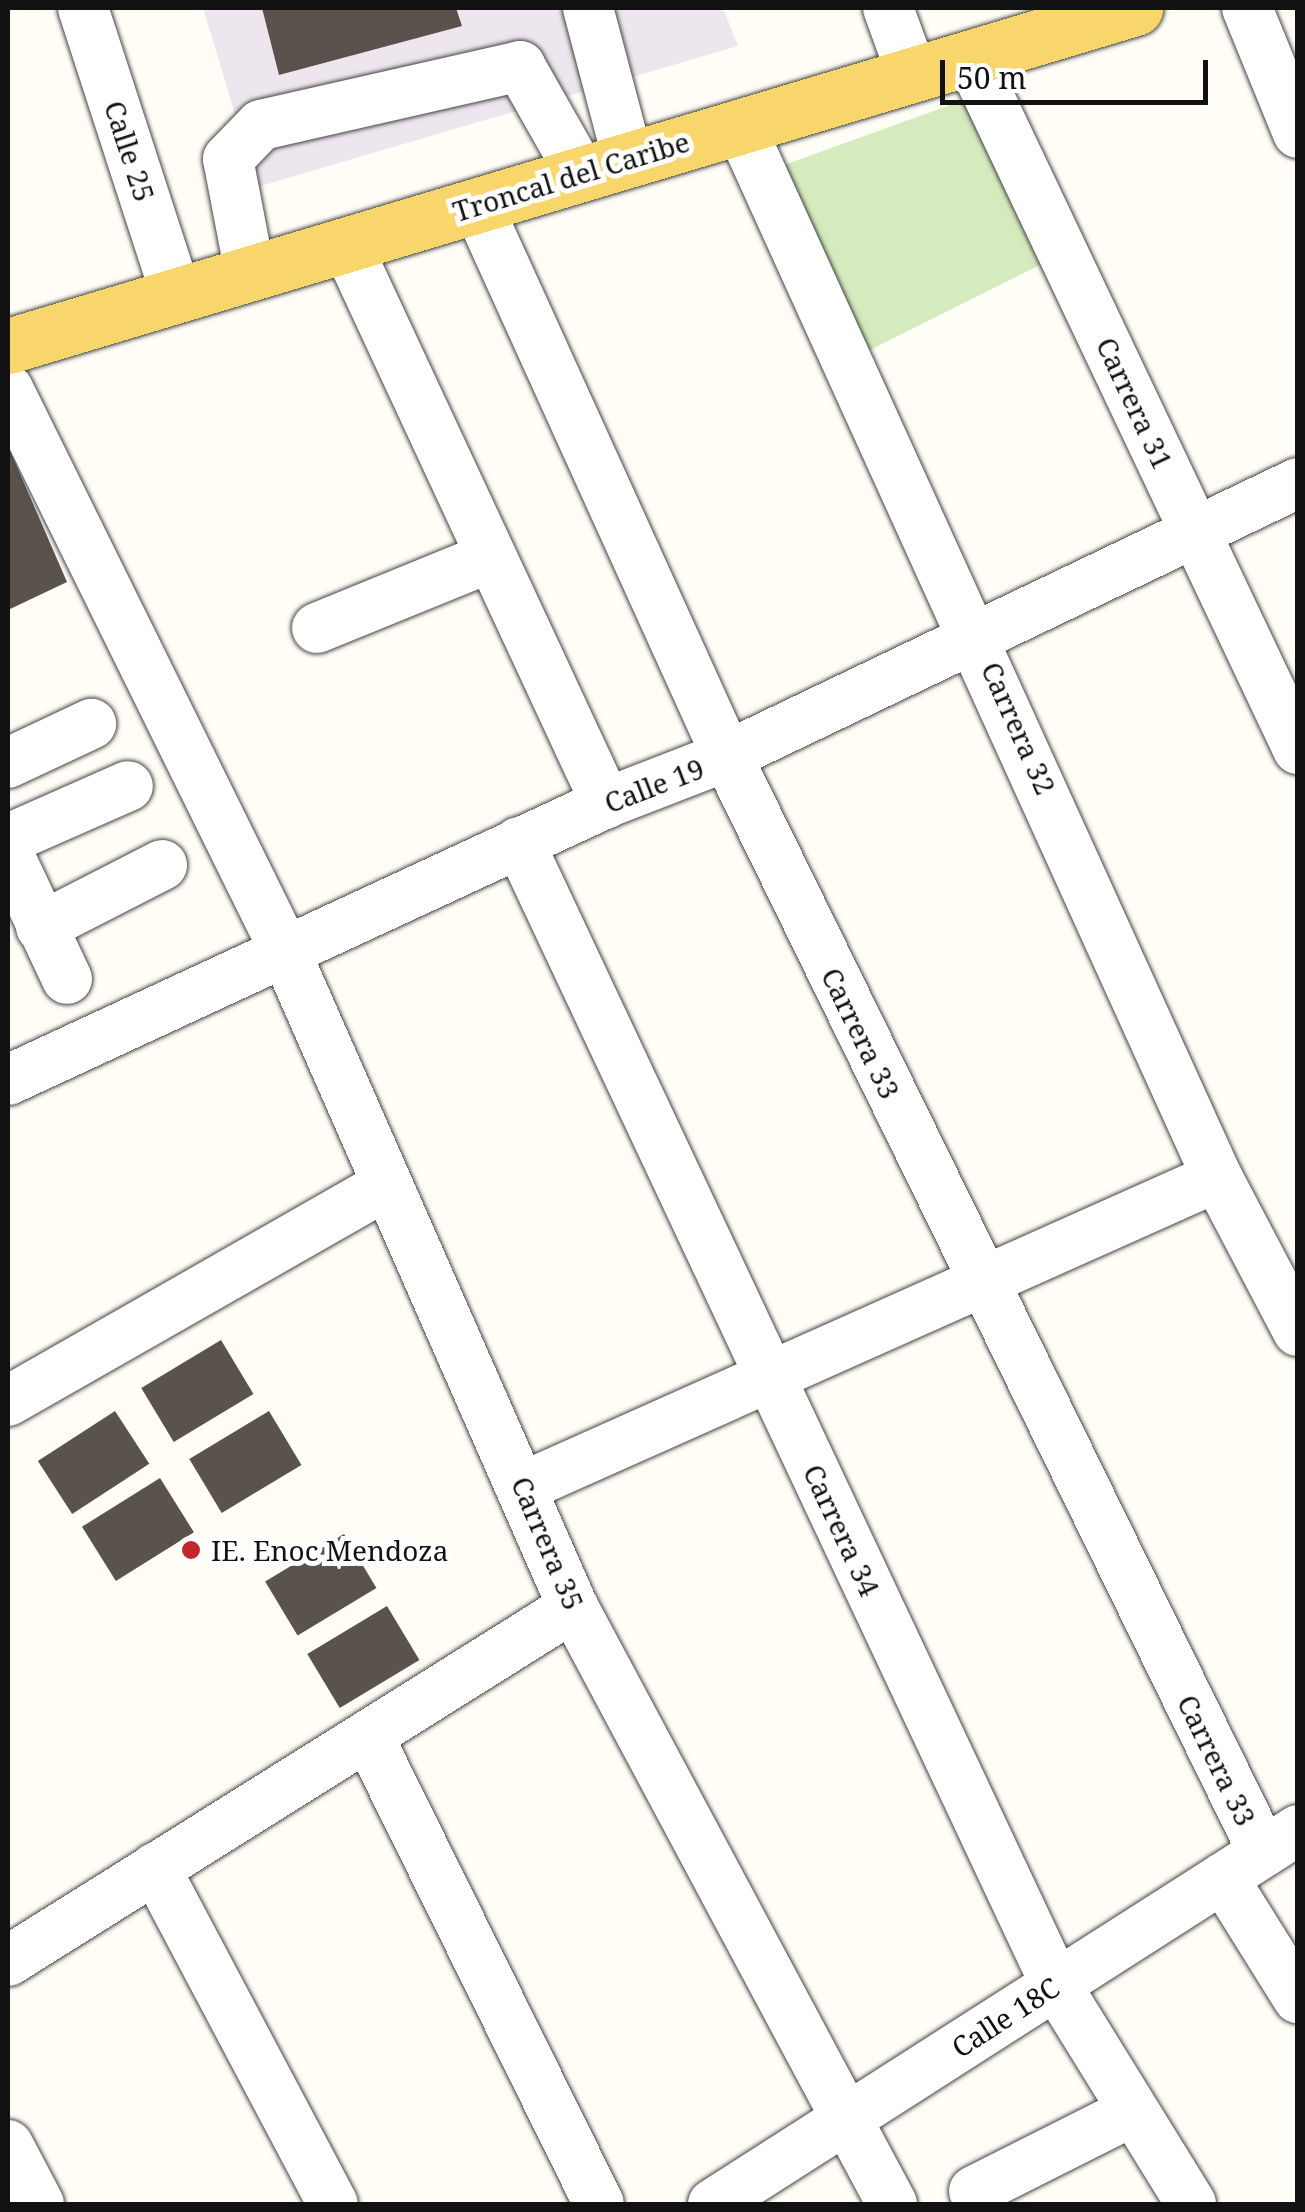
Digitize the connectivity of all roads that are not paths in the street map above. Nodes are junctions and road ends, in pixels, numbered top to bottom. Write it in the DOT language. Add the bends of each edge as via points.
graph roads {
  1 [pos="83,8"];
  2 [pos="588,8"];
  3 [pos="888,8"];
  4 [pos="1135,8"];
  5 [pos="1247,8"];
  6 [pos="970,57"];
  7 [pos="912,74"];
  8 [pos="740,126"];
  9 [pos="1298,133"];
  10 [pos="604,167"];
  11 [pos="477,204"];
  12 [pos="346,244"];
  13 [pos="250,273"];
  14 [pos="176,295"];
  15 [pos="8,346"];
  16 [pos="8,389"];
  17 [pos="1298,482"];
  18 [pos="1195,530"];
  19 [pos="492,557"];
  20 [pos="317,628"];
  21 [pos="978,634"];
  22 [pos="91,724"];
  23 [pos="1298,749"];
  24 [pos="727,756"];
  25 [pos="8,763"];
  26 [pos="128,786"];
  27 [pos="606,803"];
  28 [pos="8,839"];
  29 [pos="518,842"];
  30 [pos="8,853"];
  31 [pos="162,865"];
  32 [pos="42,927"];
  33 [pos="284,949"];
  34 [pos="67,980"];
  35 [pos="8,1080"];
  36 [pos="1217,1177"];
  37 [pos="383,1187"];
  38 [pos="979,1278"];
  39 [pos="1298,1331"];
  40 [pos="769,1374"];
  41 [pos="8,1401"];
  42 [pos="525,1486"];
  43 [pos="573,1608"];
  44 [pos="370,1740"];
  45 [pos="1261,1854"];
  46 [pos="155,1868"];
  47 [pos="8,1961"];
  48 [pos="1056,1984"];
  49 [pos="1298,1998"];
  50 [pos="1134,2112"];
  51 [pos="845,2120"];
  52 [pos="8,2144"];
  53 [pos="974,2191"];
  54 [pos="38,2204"];
  55 [pos="333,2204"];
  56 [pos="599,2204"];
  57 [pos="713,2204"];
  58 [pos="892,2204"];
  59 [pos="1191,2204"];
  1 -- 14 [label="street, Calle 25"];
  2 -- 10 [label="street"];
  3 -- 7 [label="street"];
  4 -- 6 [label="main road, Troncal del Caribe"];
  5 -- 9 [label="street"];
  6 -- 7 [label="main road, Troncal del Caribe"];
  6 -- 18 [label="street, Carrera 31"];
  7 -- 8 [label="main road, Troncal del Caribe"];
  8 -- 10 [label="main road, Troncal del Caribe"];
  8 -- 21 [label="street, Carrera 32"];
  10 -- 11 [label="main road, Troncal del Caribe"];
  10 -- 13 [label="street" via="520,66 261,125 238,140 228,160"];
  11 -- 12 [label="main road, Troncal del Caribe"];
  11 -- 24 [label="street, Carrera 33"];
  12 -- 13 [label="main road, Troncal del Caribe"];
  12 -- 19 [label="street"];
  13 -- 14 [label="main road, Troncal del Caribe"];
  14 -- 15 [label="main road, Troncal del Caribe"];
  16 -- 33 [label="street, Carrera 35"];
  17 -- 18 [label="street, Calle 19"];
  18 -- 21 [label="street, Calle 19"];
  18 -- 23 [label="street, Carrera 31"];
  19 -- 20 [label="street"];
  19 -- 27 [label="street"];
  21 -- 24 [label="street, Calle 19"];
  21 -- 36 [label="street, Carrera 32"];
  22 -- 25 [label="street"];
  24 -- 27 [label="street, Calle 19"];
  24 -- 38 [label="street, Carrera 33"];
  26 -- 28 [label="street"];
  27 -- 29 [label="street, Calle 19"];
  29 -- 33 [label="street, Calle 19"];
  29 -- 40 [label="street, Carrera 34"];
  30 -- 32 [label="street"];
  31 -- 32 [label="street"];
  32 -- 34 [label="street"];
  33 -- 35 [label="street, Calle 19"];
  33 -- 37 [label="street, Carrera 35"];
  36 -- 38 [label="street"];
  36 -- 39 [label="street, Carrera 32"];
  37 -- 41 [label="street"];
  37 -- 42 [label="street, Carrera 35"];
  38 -- 40 [label="street"];
  38 -- 45 [label="street, Carrera 33"];
  40 -- 42 [label="street"];
  40 -- 48 [label="street, Carrera 34"];
  42 -- 43 [label="street, Carrera 35"];
  43 -- 44 [label="street"];
  43 -- 51 [label="street, Carrera 35"];
  44 -- 46 [label="street"];
  44 -- 56 [label="street"];
  45 -- 48 [label="street, Calle 18C"];
  45 -- 49 [label="street, Carrera 33"];
  46 -- 47 [label="street"];
  46 -- 55 [label="street"];
  48 -- 50 [label="street, Carrera 34"];
  48 -- 51 [label="street, Calle 18C"];
  50 -- 53 [label="street"];
  50 -- 59 [label="street, Carrera 34"];
  51 -- 57 [label="street, Calle 18C"];
  51 -- 58 [label="street, Carrera 35"];
  52 -- 54 [label="street"];
}
